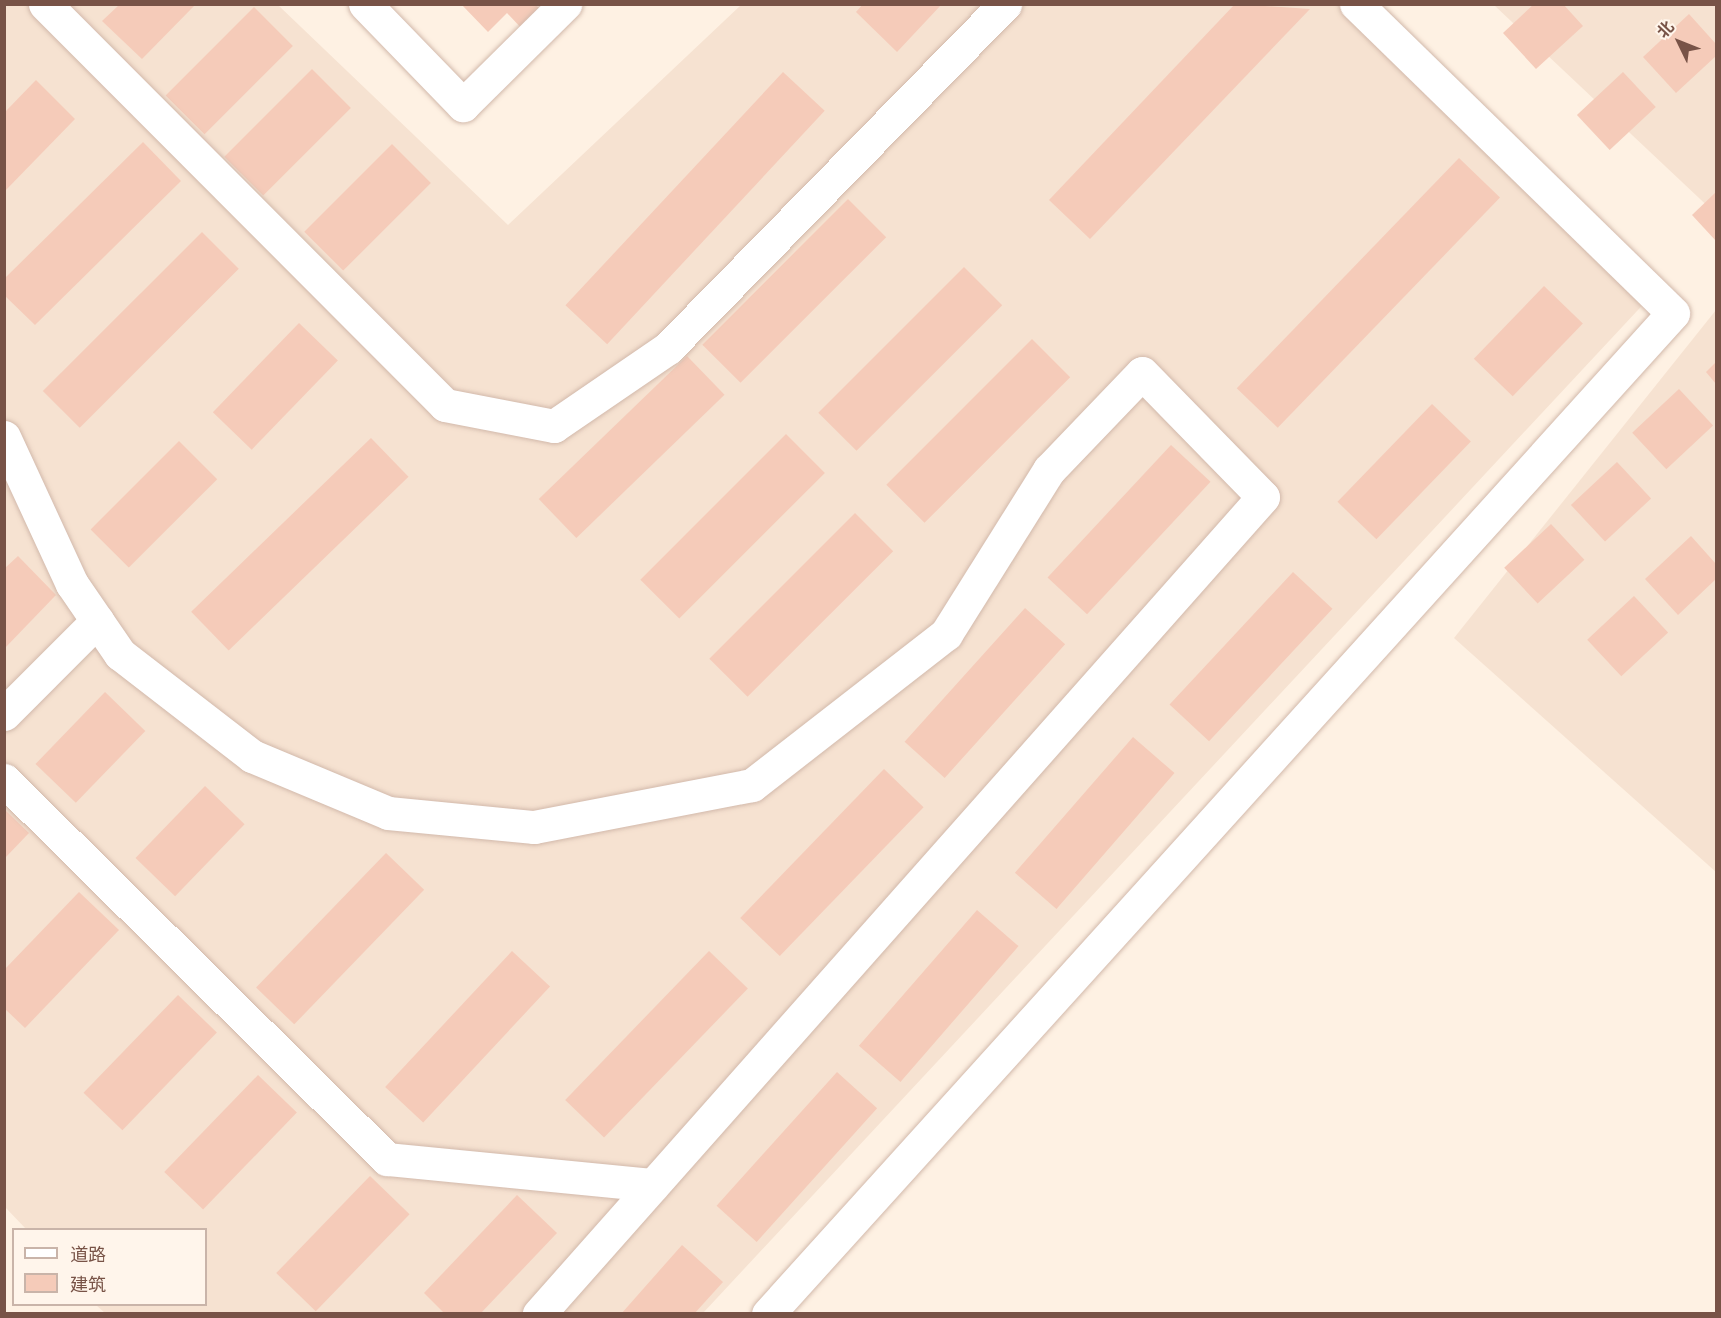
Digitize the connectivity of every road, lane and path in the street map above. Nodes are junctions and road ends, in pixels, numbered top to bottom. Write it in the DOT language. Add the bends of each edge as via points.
graph roads {
  1 [pos="45,4"];
  2 [pos="365,4"];
  3 [pos="565,4"];
  4 [pos="1005,4"];
  5 [pos="1356,4"];
  6 [pos="4,437"];
  7 [pos="97,621"];
  8 [pos="4,714"];
  9 [pos="4,780"];
  10 [pos="653,1185"];
  11 [pos="539,1314"];
  12 [pos="768,1314"];
  1 -- 4 [label="street" via="445,405 554,426 668,348"];
  2 -- 3 [label="street" via="462,105"];
  5 -- 12 [label="street" via="1673,313"];
  6 -- 7 [label="street" via="72,584"];
  7 -- 8 [label="street"];
  7 -- 10 [label="street" via="120,654 252,756 388,813 534,827 752,785 946,634 1049,470 1142,373 1263,497"];
  9 -- 10 [label="street" via="387,1159"];
  10 -- 11 [label="street"];
}
